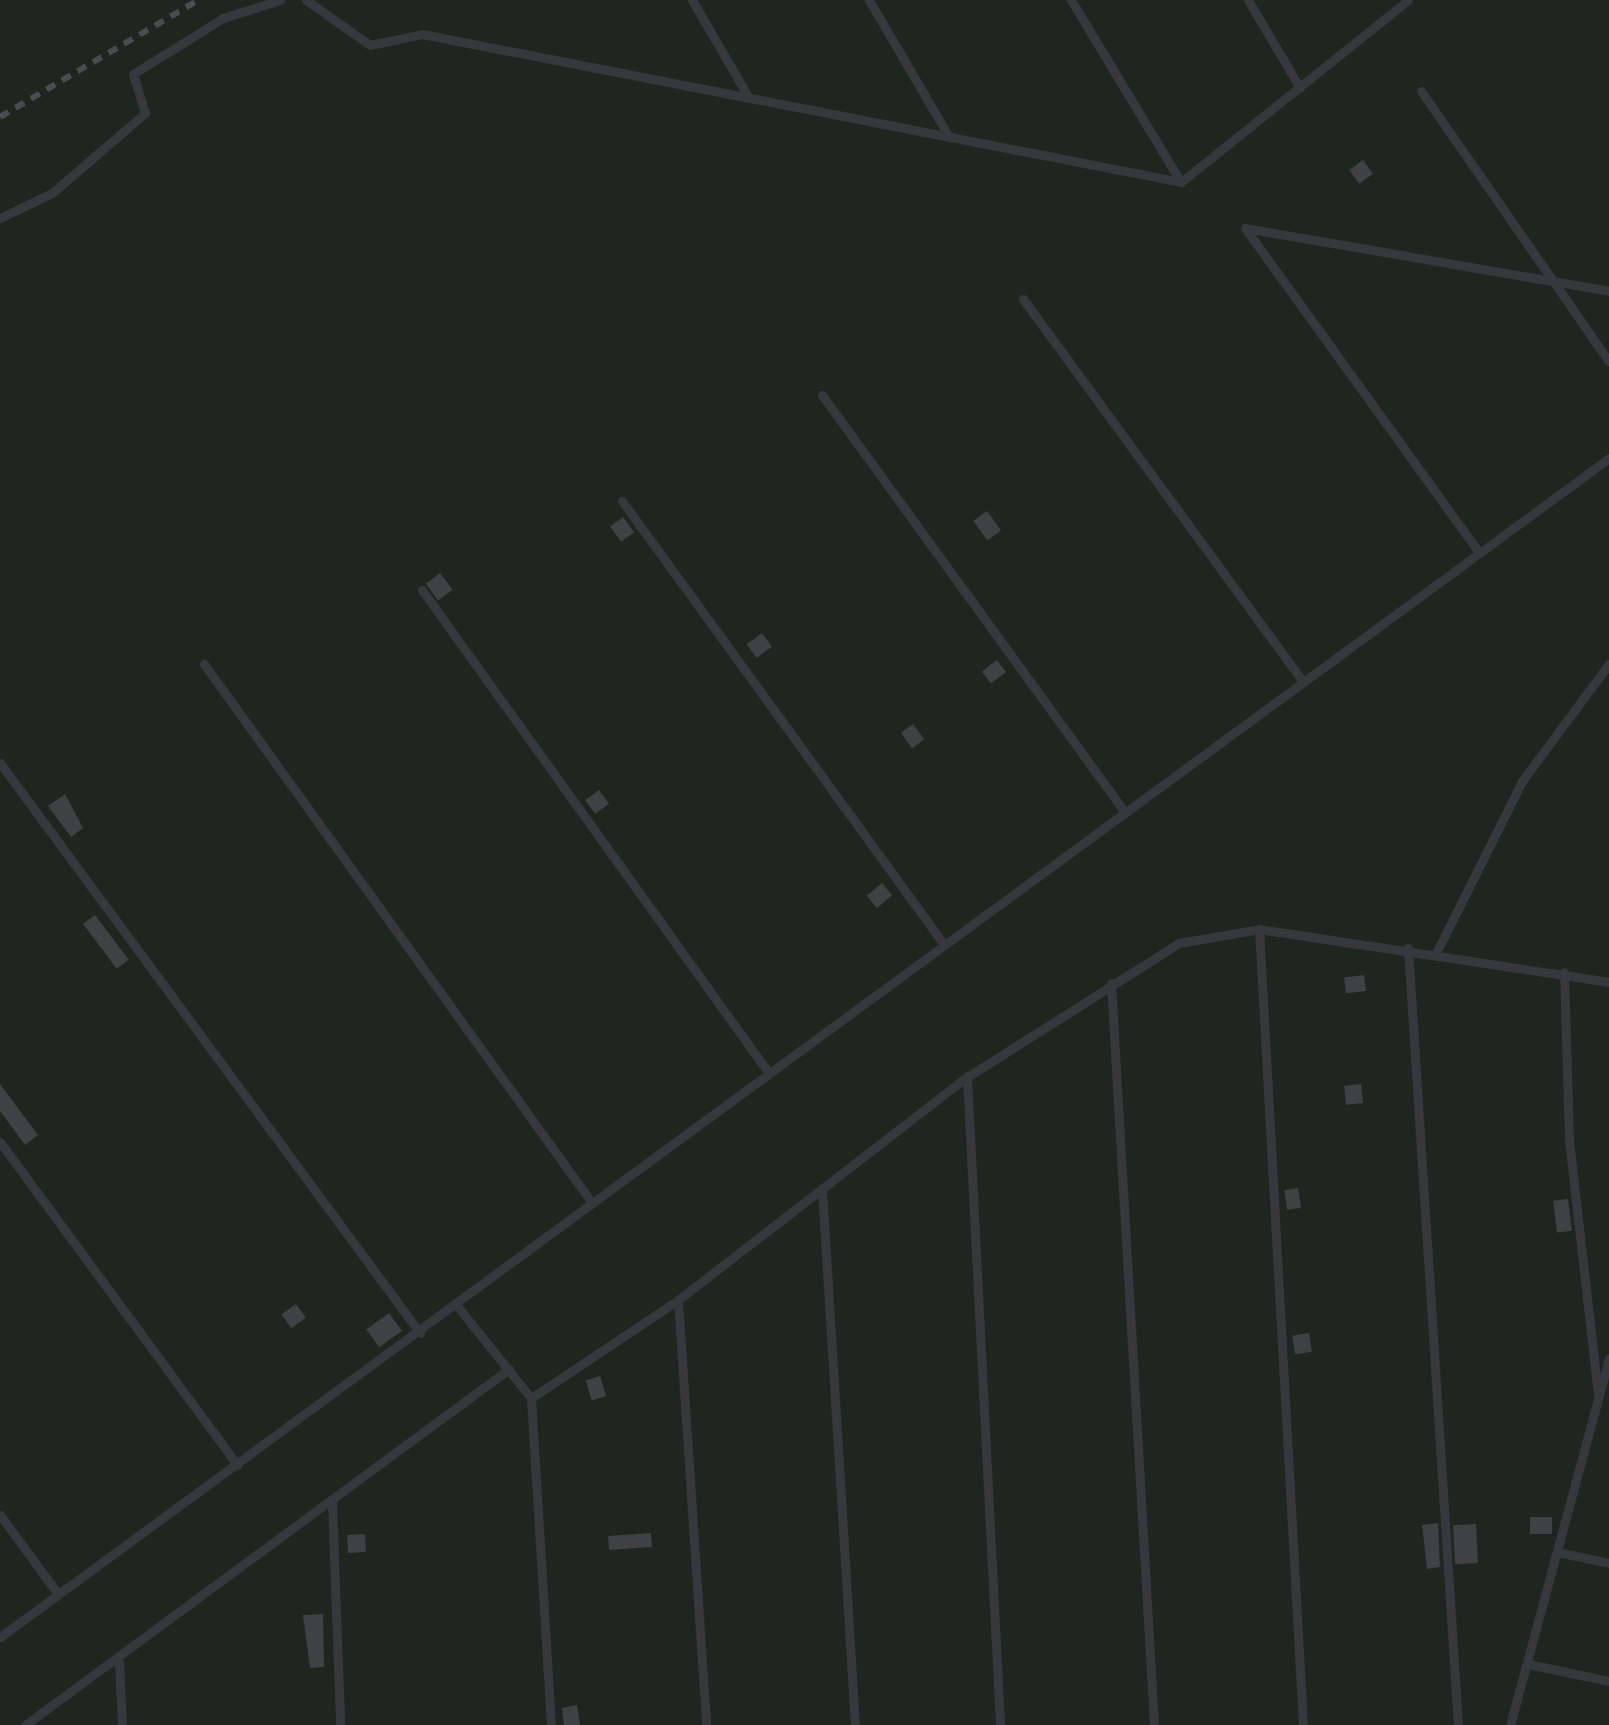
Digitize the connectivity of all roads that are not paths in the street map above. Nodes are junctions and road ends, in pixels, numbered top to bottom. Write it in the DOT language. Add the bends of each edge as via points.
graph roads {
  1 [pos="280,0"];
  2 [pos="306,0"];
  3 [pos="692,0"];
  4 [pos="869,0"];
  5 [pos="1071,0"];
  6 [pos="1248,0"];
  7 [pos="1408,0"];
  8 [pos="1300,88"];
  9 [pos="1421,91"];
  10 [pos="749,98"];
  11 [pos="949,137"];
  12 [pos="1181,182"];
  13 [pos="0,218"];
  14 [pos="1550,280"];
  15 [pos="1609,291"];
  16 [pos="1023,299"];
  17 [pos="1609,361"];
  18 [pos="822,395"];
  19 [pos="1609,458"];
  20 [pos="622,501"];
  21 [pos="1479,552"];
  22 [pos="422,590"];
  23 [pos="204,664"];
  24 [pos="1609,664"];
  25 [pos="1302,680"];
  26 [pos="0,763"];
  27 [pos="1124,811"];
  28 [pos="1259,929"];
  29 [pos="943,943"];
  30 [pos="1408,948"];
  31 [pos="1436,953"];
  32 [pos="1564,972"];
  33 [pos="1609,982"];
  34 [pos="1111,983"];
  35 [pos="768,1072"];
  36 [pos="967,1077"];
  37 [pos="0,1142"];
  38 [pos="822,1189"];
  39 [pos="592,1203"];
  40 [pos="678,1300"];
  41 [pos="457,1306"];
  42 [pos="420,1333"];
  43 [pos="1609,1358"];
  44 [pos="509,1369"];
  45 [pos="1598,1393"];
  46 [pos="531,1398"];
  47 [pos="237,1465"];
  48 [pos="332,1502"];
  49 [pos="0,1515"];
  50 [pos="1557,1552"];
  51 [pos="1609,1563"];
  52 [pos="58,1594"];
  53 [pos="0,1637"];
  54 [pos="119,1662"];
  55 [pos="1528,1664"];
  56 [pos="1609,1681"];
  57 [pos="25,1725"];
  58 [pos="122,1725"];
  59 [pos="340,1725"];
  60 [pos="551,1725"];
  61 [pos="706,1725"];
  62 [pos="855,1725"];
  63 [pos="1000,1725"];
  64 [pos="1154,1725"];
  65 [pos="1303,1725"];
  66 [pos="1458,1725"];
  67 [pos="1510,1725"];
  1 -- 13 [label="lane" via="223,18 133,74 145,113 52,193"];
  2 -- 10 [label="lane" via="370,45 422,34"];
  3 -- 10 [label="lane"];
  4 -- 11 [label="lane"];
  5 -- 12 [label="lane"];
  6 -- 8 [label="lane"];
  7 -- 8 [label="lane"];
  8 -- 12 [label="lane"];
  9 -- 14 [label="lane"];
  10 -- 11 [label="lane"];
  11 -- 12 [label="lane"];
  14 -- 15 [label="lane"];
  14 -- 17 [label="lane"];
  14 -- 21 [label="lane" via="1245,228"];
  16 -- 25 [label="lane"];
  18 -- 27 [label="lane"];
  19 -- 21 [label="lane"];
  20 -- 29 [label="lane"];
  21 -- 25 [label="lane"];
  22 -- 35 [label="lane"];
  23 -- 39 [label="lane"];
  24 -- 31 [label="lane" via="1522,781"];
  25 -- 27 [label="lane"];
  26 -- 42 [label="lane"];
  27 -- 29 [label="lane"];
  28 -- 30 [label="lane"];
  28 -- 34 [label="lane" via="1179,943"];
  28 -- 65 [label="lane"];
  29 -- 35 [label="lane"];
  30 -- 31 [label="lane"];
  30 -- 66 [label="lane"];
  31 -- 32 [label="lane"];
  32 -- 33 [label="lane"];
  32 -- 45 [label="lane" via="1569,1140"];
  34 -- 36 [label="lane"];
  34 -- 64 [label="lane"];
  35 -- 39 [label="lane"];
  36 -- 38 [label="lane"];
  36 -- 63 [label="lane"];
  37 -- 47 [label="lane"];
  38 -- 40 [label="lane"];
  38 -- 62 [label="lane"];
  39 -- 41 [label="lane"];
  40 -- 46 [label="lane"];
  40 -- 61 [label="lane"];
  41 -- 42 [label="lane"];
  41 -- 44 [label="lane"];
  42 -- 47 [label="lane"];
  43 -- 45 [label="lane"];
  44 -- 46 [label="lane"];
  44 -- 48 [label="lane"];
  45 -- 50 [label="lane"];
  46 -- 60 [label="lane"];
  47 -- 52 [label="lane"];
  48 -- 54 [label="lane"];
  48 -- 59 [label="lane"];
  49 -- 52 [label="lane"];
  50 -- 51 [label="lane"];
  50 -- 55 [label="lane"];
  52 -- 53 [label="lane"];
  54 -- 57 [label="lane"];
  54 -- 58 [label="lane"];
  55 -- 56 [label="lane"];
  55 -- 67 [label="lane"];
}
